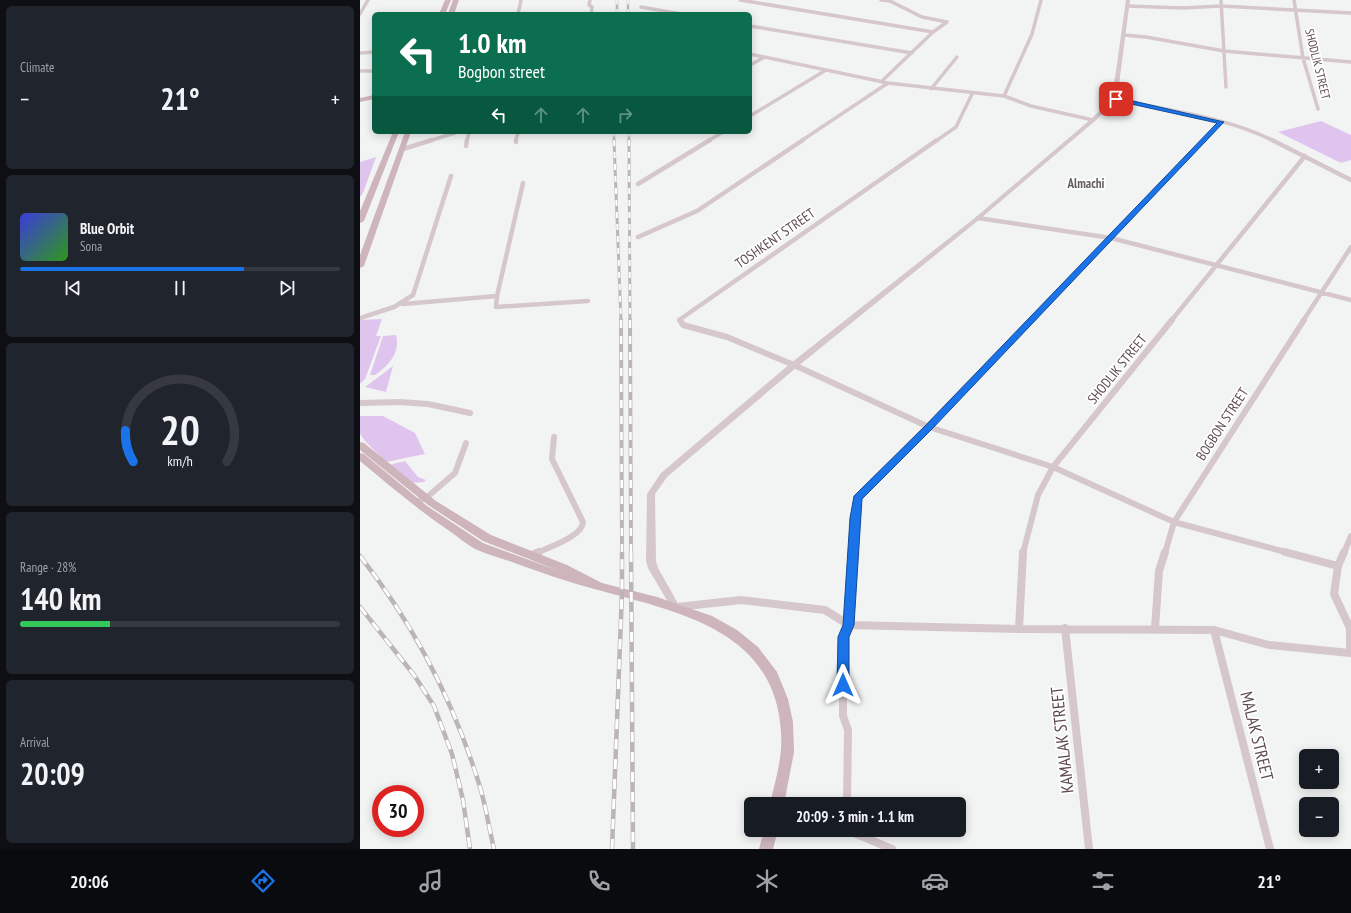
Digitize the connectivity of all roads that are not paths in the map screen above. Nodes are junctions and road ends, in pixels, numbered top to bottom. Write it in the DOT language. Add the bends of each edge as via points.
graph roads {
  1 [pos="368,0"];
  2 [pos="448,0"];
  3 [pos="456,0"];
  4 [pos="521,0"];
  5 [pos="590,0"];
  6 [pos="740,0"];
  7 [pos="881,0"];
  8 [pos="1041,0"];
  9 [pos="1128,0"];
  10 [pos="1221,0"];
  11 [pos="1294,0"];
  12 [pos="1127,6"];
  13 [pos="1221,6"];
  14 [pos="641,7"];
  15 [pos="1295,10"];
  16 [pos="443,12"];
  17 [pos="452,12"];
  18 [pos="518,12"];
  19 [pos="591,12"];
  20 [pos="670,12"];
  21 [pos="1351,13"];
  22 [pos="360,14"];
  23 [pos="752,26"];
  24 [pos="934,32"];
  25 [pos="1124,35"];
  26 [pos="1224,51"];
  27 [pos="372,52"];
  28 [pos="360,53"];
  29 [pos="912,53"];
  30 [pos="752,54"];
  31 [pos="765,57"];
  32 [pos="957,58"];
  33 [pos="1303,58"];
  34 [pos="1351,62"];
  35 [pos="752,64"];
  36 [pos="826,70"];
  37 [pos="360,71"];
  38 [pos="372,71"];
  39 [pos="882,82"];
  40 [pos="888,83"];
  41 [pos="1226,87"];
  42 [pos="931,89"];
  43 [pos="972,94"];
  44 [pos="1004,96"];
  45 [pos="1116,99"];
  46 [pos="1318,109"];
  47 [pos="752,115"];
  48 [pos="1093,120"];
  49 [pos="1221,122"];
  50 [pos="395,134"];
  51 [pos="407,134"];
  52 [pos="451,134"];
  53 [pos="469,134"];
  54 [pos="518,134"];
  55 [pos="721,134"];
  56 [pos="516,142"];
  57 [pos="466,146"];
  58 [pos="402,149"];
  59 [pos="1305,156"];
  60 [pos="451,176"];
  61 [pos="1351,180"];
  62 [pos="522,183"];
  63 [pos="638,184"];
  64 [pos="978,218"];
  65 [pos="360,221"];
  66 [pos="638,237"];
  67 [pos="1110,238"];
  68 [pos="1351,247"];
  69 [pos="1217,265"];
  70 [pos="360,266"];
  71 [pos="1321,292"];
  72 [pos="498,296"];
  73 [pos="588,300"];
  74 [pos="1351,300"];
  75 [pos="403,304"];
  76 [pos="360,318"];
  77 [pos="794,365"];
  78 [pos="360,403"];
  79 [pos="470,413"];
  80 [pos="929,427"];
  81 [pos="554,437"];
  82 [pos="466,443"];
  83 [pos="360,444"];
  84 [pos="360,456"];
  85 [pos="1053,467"];
  86 [pos="421,500"];
  87 [pos="1174,522"];
  88 [pos="1351,536"];
  89 [pos="532,555"];
  90 [pos="1338,566"];
  91 [pos="598,586"];
  92 [pos="675,607"];
  93 [pos="849,625"];
  94 [pos="1065,628"];
  95 [pos="1155,628"];
  96 [pos="1020,629"];
  97 [pos="1214,630"];
  98 [pos="778,797"];
  99 [pos="847,797"];
  100 [pos="769,837"];
  101 [pos="864,837"];
  102 [pos="766,849"];
  103 [pos="892,849"];
  104 [pos="1089,849"];
  105 [pos="1270,849"];
  1 -- 22 [label="street"];
  2 -- 16 [label="main road"];
  3 -- 17 [label="main road"];
  4 -- 18 [label="street"];
  5 -- 19 [label="street"];
  6 -- 24 [label="street"];
  7 -- 24 [label="street" via="922,17 947,22"];
  8 -- 44 [label="street" via="1032,34"];
  9 -- 12 [label="street"];
  10 -- 13 [label="street"];
  11 -- 15 [label="street, SHODLIK STREET"];
  12 -- 13 [label="street"];
  12 -- 25 [label="street"];
  13 -- 15 [label="street"];
  13 -- 26 [label="street"];
  14 -- 20 [label="street"];
  15 -- 21 [label="street"];
  15 -- 33 [label="street, SHODLIK STREET"];
  23 -- 29 [label="street"];
  24 -- 29 [label="street"];
  25 -- 26 [label="street"];
  25 -- 45 [label="street"];
  26 -- 33 [label="street"];
  26 -- 41 [label="street"];
  27 -- 28 [label="street"];
  29 -- 39 [label="street"];
  30 -- 31 [label="street"];
  31 -- 35 [label="street"];
  31 -- 36 [label="street"];
  32 -- 42 [label="street"];
  33 -- 34 [label="street"];
  33 -- 46 [label="street, SHODLIK STREET"];
  36 -- 39 [label="street"];
  36 -- 47 [label="street"];
  37 -- 38 [label="street"];
  39 -- 40 [label="street"];
  40 -- 42 [label="street"];
  40 -- 66 [label="street" via="697,211"];
  42 -- 43 [label="street"];
  43 -- 44 [label="street"];
  43 -- 77 [label="street, TOSHKENT STREET" via="956,127 680,321 683,325 727,338"];
  44 -- 48 [label="street" via="1031,106"];
  45 -- 48 [label="street"];
  45 -- 49 [label="street"];
  48 -- 64 [label="street"];
  49 -- 59 [label="street" via="1260,134"];
  49 -- 67 [label="street"];
  50 -- 65 [label="main road"];
  51 -- 58 [label="main road"];
  52 -- 58 [label="street"];
  53 -- 57 [label="street"];
  54 -- 56 [label="street"];
  55 -- 63 [label="street"];
  58 -- 70 [label="main road"];
  59 -- 61 [label="street"];
  59 -- 69 [label="street, SHODLIK STREET"];
  60 -- 75 [label="street" via="413,295"];
  62 -- 72 [label="street"];
  64 -- 67 [label="street"];
  64 -- 77 [label="street"];
  67 -- 69 [label="street"];
  67 -- 80 [label="street"];
  68 -- 71 [label="street, BOGBON STREET"];
  69 -- 71 [label="street"];
  69 -- 85 [label="street, SHODLIK STREET"];
  71 -- 74 [label="street"];
  71 -- 87 [label="street, BOGBON STREET"];
  72 -- 73 [label="street" via="496,307"];
  72 -- 75 [label="street"];
  75 -- 76 [label="street" via="384,313"];
  77 -- 80 [label="street" via="862,394"];
  77 -- 92 [label="street" via="664,475 651,494 653,568"];
  78 -- 79 [label="street" via="428,404"];
  80 -- 85 [label="street"];
  80 -- 93 [label="street" via="858,498"];
  81 -- 89 [label="street" via="552,459 583,522 583,527 578,533"];
  82 -- 86 [label="street" via="455,473"];
  83 -- 86 [label="main road"];
  84 -- 86 [label="main road"];
  85 -- 87 [label="street"];
  85 -- 96 [label="street, SHODLIK STREET" via="1038,495 1023,549"];
  86 -- 89 [label="main road" via="487,538"];
  86 -- 91 [label="main road" via="479,546 556,574"];
  87 -- 90 [label="street"];
  87 -- 95 [label="street, BOGBON STREET" via="1159,571"];
  88 -- 90 [label="street"];
  89 -- 91 [label="main road"];
  90 -- 97 [label="street" via="1334,594 1350,628 1350,653 1269,645"];
  91 -- 92 [label="main road"];
  92 -- 93 [label="street" via="741,600 825,610"];
  92 -- 98 [label="main road" via="706,618 738,636 762,659 776,681 788,737"];
  93 -- 96 [label="street"];
  93 -- 99 [label="street" via="843,637 843,716 848,730"];
  94 -- 95 [label="street"];
  94 -- 96 [label="street"];
  94 -- 104 [label="street, KAMALAK STREET"];
  95 -- 97 [label="street"];
  97 -- 105 [label="street, MALAK STREET"];
  100 -- 102 [label="main road"];
  101 -- 103 [label="street"];
}
